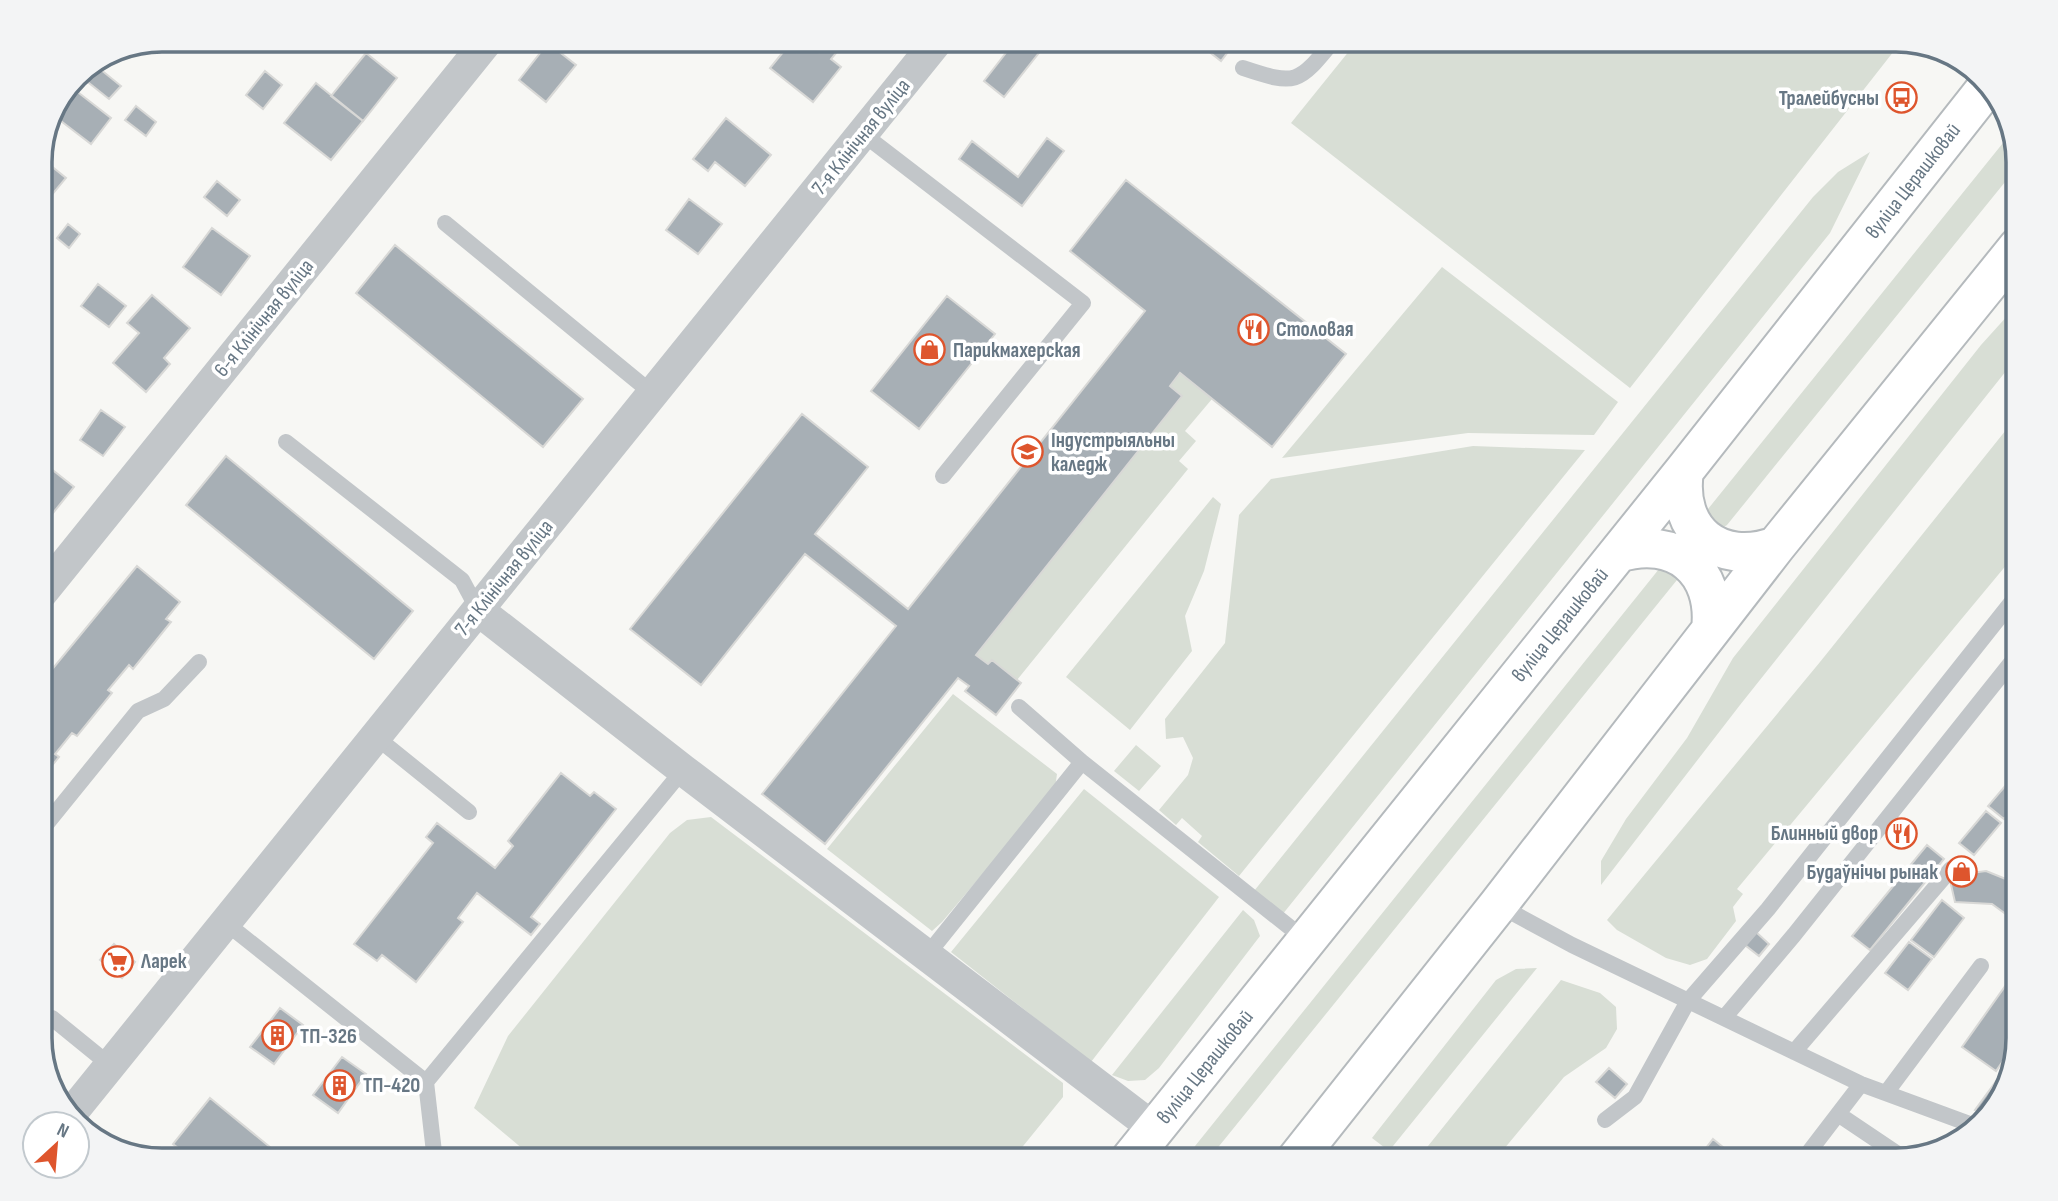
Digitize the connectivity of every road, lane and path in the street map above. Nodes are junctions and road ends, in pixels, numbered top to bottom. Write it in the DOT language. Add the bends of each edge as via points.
graph roads {
  1 [pos="478,52"];
  2 [pos="928,52"];
  3 [pos="1324,52"];
  4 [pos="1242,68"];
  5 [pos="1982,94"];
  6 [pos="863,134"];
  7 [pos="445,223"];
  8 [pos="2005,263"];
  9 [pos="653,394"];
  10 [pos="286,442"];
  11 [pos="1684,471"];
  12 [pos="943,476"];
  13 [pos="1776,546"];
  14 [pos="1618,553"];
  15 [pos="53,579"];
  16 [pos="478,610"];
  17 [pos="2006,610"];
  18 [pos="1711,630"];
  19 [pos="199,662"];
  20 [pos="2006,670"];
  21 [pos="1019,707"];
  22 [pos="376,737"];
  23 [pos="1082,762"];
  24 [pos="683,770"];
  25 [pos="469,812"];
  26 [pos="53,816"];
  27 [pos="1969,868"];
  28 [pos="1498,905"];
  29 [pos="226,923"];
  30 [pos="1307,941"];
  31 [pos="927,955"];
  32 [pos="1981,966"];
  33 [pos="1688,1001"];
  34 [pos="1724,1018"];
  35 [pos="53,1019"];
  36 [pos="1794,1052"];
  37 [pos="111,1066"];
  38 [pos="425,1082"];
  39 [pos="1861,1084"];
  40 [pos="1886,1093"];
  41 [pos="77,1107"];
  42 [pos="1838,1114"];
  43 [pos="1605,1120"];
  44 [pos="1966,1123"];
  45 [pos="1155,1129"];
  46 [pos="433,1148"];
  47 [pos="1140,1148"];
  48 [pos="1304,1148"];
  49 [pos="1812,1148"];
  50 [pos="1889,1148"];
  1 -- 15 [label="street, 6-я Клінічная вуліца"];
  2 -- 6 [label="street, 7-я Клінічная вуліца"];
  3 -- 4 [label="lane" via="1306,74 1279,80"];
  5 -- 11 [label="main road, вуліца Церашковай"];
  6 -- 9 [label="street, 7-я Клінічная вуліца"];
  6 -- 12 [label="lane" via="1083,303"];
  7 -- 9 [label="lane"];
  8 -- 13 [label="main road"];
  9 -- 16 [label="street, 7-я Клінічная вуліца"];
  10 -- 16 [label="lane" via="462,580"];
  11 -- 13 [label="main road" via="1684,506 1701,536 1729,552 1761,552"];
  11 -- 14 [label="main road, вуліца Церашковай"];
  13 -- 18 [label="main road"];
  14 -- 18 [label="main road" via="1651,547 1684,558 1696,569 1711,598"];
  14 -- 30 [label="main road, вуліца Церашковай"];
  16 -- 22 [label="street, 7-я Клінічная вуліца"];
  16 -- 24 [label="street"];
  17 -- 33 [label="lane" via="1768,909"];
  18 -- 28 [label="main road"];
  19 -- 26 [label="lane" via="164,699 138,711"];
  20 -- 34 [label="lane"];
  21 -- 23 [label="lane"];
  22 -- 25 [label="lane"];
  22 -- 29 [label="street, 7-я Клінічная вуліца"];
  23 -- 30 [label="lane"];
  23 -- 31 [label="lane"];
  24 -- 31 [label="street"];
  24 -- 38 [label="lane"];
  27 -- 36 [label="lane" via="1951,869"];
  28 -- 33 [label="lane"];
  28 -- 48 [label="main road"];
  29 -- 37 [label="street, 7-я Клінічная вуліца"];
  29 -- 38 [label="lane"];
  30 -- 45 [label="main road, вуліца Церашковай"];
  31 -- 45 [label="street"];
  32 -- 40 [label="lane"];
  33 -- 34 [label="lane"];
  33 -- 43 [label="lane" via="1635,1097"];
  34 -- 36 [label="lane"];
  35 -- 37 [label="lane"];
  36 -- 39 [label="lane"];
  37 -- 41 [label="street, 7-я Клінічная вуліца"];
  38 -- 46 [label="lane"];
  39 -- 40 [label="lane"];
  39 -- 42 [label="lane"];
  40 -- 44 [label="lane"];
  42 -- 49 [label="lane"];
  42 -- 50 [label="lane"];
  45 -- 47 [label="main road, вуліца Церашковай"];
}
